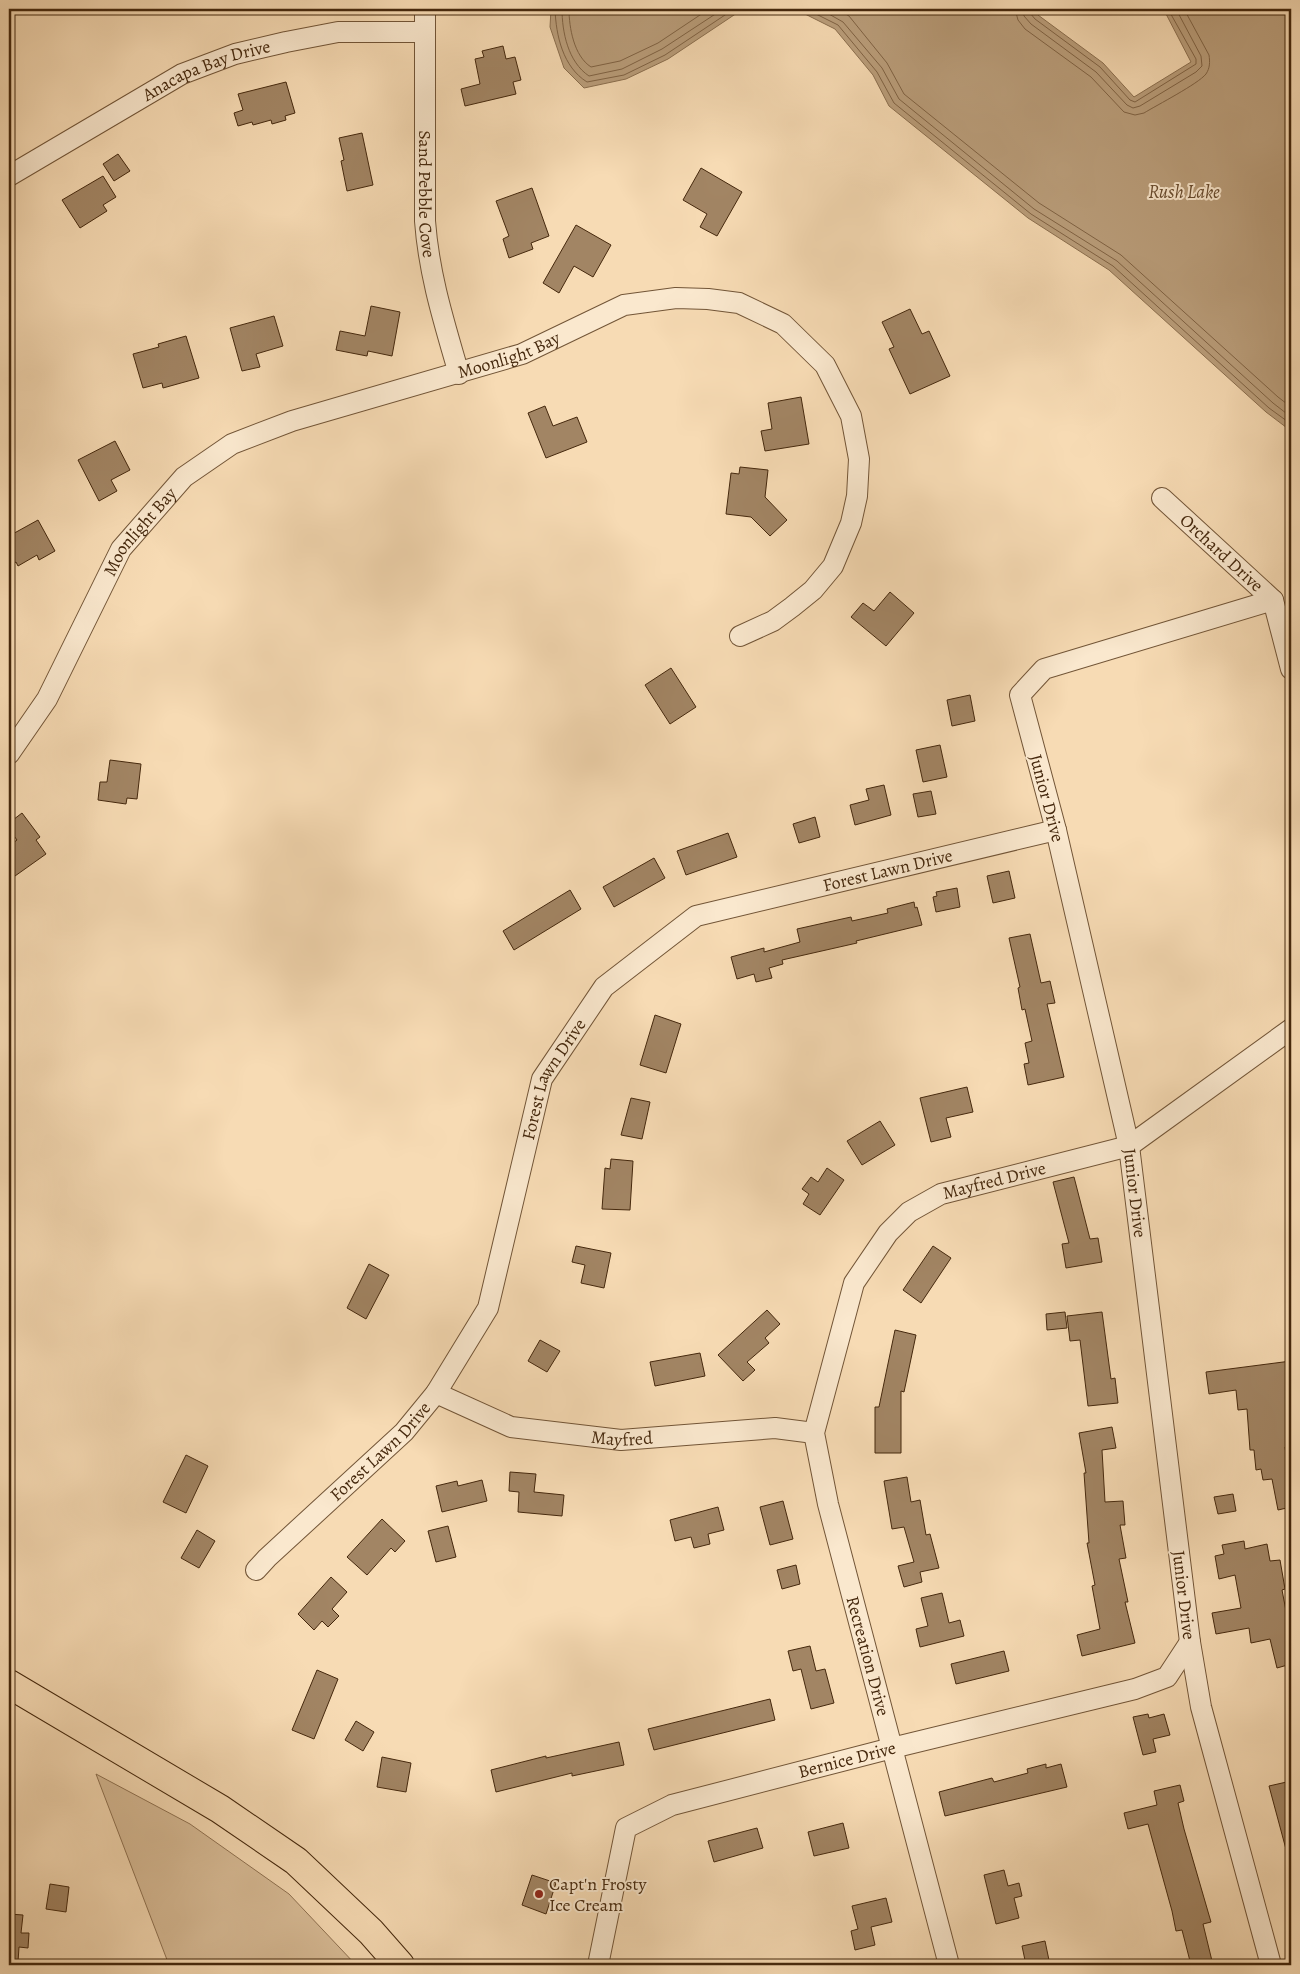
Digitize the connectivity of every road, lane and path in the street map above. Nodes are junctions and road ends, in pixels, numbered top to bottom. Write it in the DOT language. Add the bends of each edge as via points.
graph roads {
  1 [pos="424,9"];
  2 [pos="425,32"];
  3 [pos="9,176"];
  4 [pos="459,374"];
  5 [pos="1162,498"];
  6 [pos="1273,600"];
  7 [pos="740,636"];
  8 [pos="1291,669"];
  9 [pos="9,754"];
  10 [pos="1056,830"];
  11 [pos="1291,1029"];
  12 [pos="1129,1146"];
  13 [pos="436,1393"];
  14 [pos="814,1434"];
  15 [pos="256,1570"];
  16 [pos="1190,1642"];
  17 [pos="9,1684"];
  18 [pos="892,1748"];
  19 [pos="400,1965"];
  20 [pos="598,1965"];
  21 [pos="949,1965"];
  22 [pos="1271,1965"];
  1 -- 2 [label="street, Sand Pebble Cove"];
  2 -- 3 [label="street, Anacapa Bay Drive" via="338,32 235,54 182,74"];
  2 -- 4 [label="street, Sand Pebble Cove" via="425,221 428,255 435,292"];
  4 -- 7 [label="street, Moonlight Bay" via="522,354 624,305 676,298 739,303 782,324 825,364 851,416 859,459 857,496 850,523 833,566 813,590 773,621"];
  4 -- 9 [label="street, Moonlight Bay" via="292,421 232,444 184,477 121,548 46,699"];
  5 -- 6 [label="street, Orchard Drive"];
  6 -- 8 [label="street, Orchard Drive"];
  6 -- 10 [label="street, Junior Drive" via="1044,669 1020,694"];
  10 -- 12 [label="street, Junior Drive"];
  10 -- 13 [label="street, Forest Lawn Drive" via="696,916 604,988 542,1079 488,1308"];
  11 -- 12 [label="street, Mayfred Drive"];
  12 -- 14 [label="street, Mayfred Drive" via="941,1194 909,1212 888,1233 854,1283"];
  12 -- 16 [label="street, Junior Drive"];
  13 -- 14 [label="street, Mayfred" via="511,1427 621,1440 775,1428"];
  13 -- 15 [label="street, Forest Lawn Drive" via="404,1432"];
  14 -- 18 [label="street, Recreation Drive" via="828,1504"];
  16 -- 18 [label="street, Bernice Drive" via="1167,1677 1135,1690"];
  16 -- 22 [label="street, Junior Drive" via="1200,1706"];
  17 -- 19 [label="main road" via="220,1809 296,1861"];
  18 -- 20 [label="street, Bernice Drive" via="672,1805 626,1828"];
  18 -- 21 [label="street, Recreation Drive"];
}
